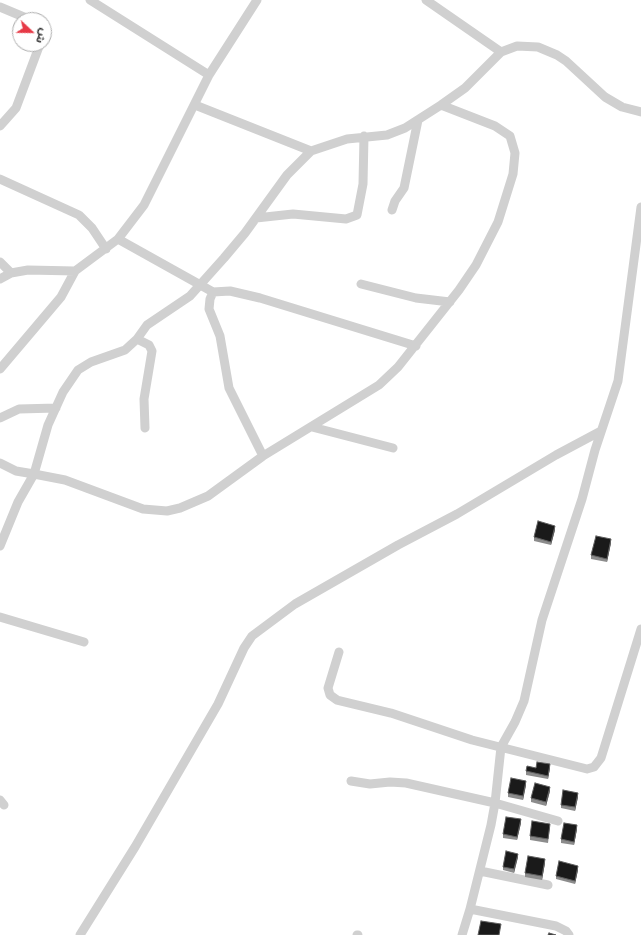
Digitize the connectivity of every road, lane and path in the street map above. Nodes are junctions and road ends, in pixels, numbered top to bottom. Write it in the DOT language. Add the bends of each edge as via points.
graph roads {
  1 [pos="90,0"];
  2 [pos="257,0"];
  3 [pos="432,1"];
  4 [pos="0,7"];
  5 [pos="12,12"];
  6 [pos="37,52"];
  7 [pos="501,52"];
  8 [pos="209,75"];
  9 [pos="195,105"];
  10 [pos="441,105"];
  11 [pos="641,112"];
  12 [pos="418,120"];
  13 [pos="0,126"];
  14 [pos="364,136"];
  15 [pos="311,151"];
  16 [pos="0,178"];
  17 [pos="641,207"];
  18 [pos="392,210"];
  19 [pos="256,218"];
  20 [pos="118,239"];
  21 [pos="106,249"];
  22 [pos="638,252"];
  23 [pos="0,262"];
  24 [pos="75,271"];
  25 [pos="11,273"];
  26 [pos="0,280"];
  27 [pos="361,284"];
  28 [pos="201,285"];
  29 [pos="213,292"];
  30 [pos="450,302"];
  31 [pos="137,339"];
  32 [pos="416,346"];
  33 [pos="0,369"];
  34 [pos="56,408"];
  35 [pos="0,418"];
  36 [pos="312,427"];
  37 [pos="145,428"];
  38 [pos="602,431"];
  39 [pos="393,448"];
  40 [pos="263,456"];
  41 [pos="0,462"];
  42 [pos="34,474"];
  43 [pos="0,546"];
  44 [pos="0,617"];
  45 [pos="641,629"];
  46 [pos="84,642"];
  47 [pos="339,652"];
  48 [pos="501,747"];
  49 [pos="351,781"];
  50 [pos="495,803"];
  51 [pos="558,821"];
  52 [pos="480,871"];
  53 [pos="548,885"];
  54 [pos="470,909"];
  55 [pos="80,935"];
  56 [pos="462,935"];
  57 [pos="569,935"];
  1 -- 8 [label="street"];
  2 -- 8 [label="street"];
  3 -- 7 [label="street"];
  4 -- 5 [label="street"];
  6 -- 13 [label="street" via="16,108"];
  7 -- 10 [label="street" via="465,88"];
  7 -- 11 [label="street" via="517,46 547,50 566,61 605,97 622,107"];
  8 -- 9 [label="street"];
  9 -- 15 [label="street"];
  9 -- 20 [label="street" via="138,215"];
  10 -- 12 [label="street"];
  10 -- 30 [label="street" via="505,132 513,141 515,153 513,174 498,222 476,265"];
  12 -- 14 [label="street" via="392,134"];
  12 -- 18 [label="street" via="404,188"];
  14 -- 15 [label="street"];
  14 -- 19 [label="street" via="363,184 357,215 346,219 293,214"];
  15 -- 19 [label="street" via="287,175"];
  16 -- 21 [label="street" via="79,215 92,228"];
  17 -- 22 [label="street"];
  19 -- 28 [label="street"];
  20 -- 21 [label="street"];
  20 -- 28 [label="street"];
  21 -- 24 [label="street"];
  22 -- 38 [label="street" via="621,368"];
  23 -- 25 [label="street"];
  24 -- 25 [label="street" via="43,269"];
  24 -- 33 [label="street" via="61,298"];
  25 -- 26 [label="street"];
  27 -- 30 [label="street" via="416,298"];
  28 -- 29 [label="street"];
  28 -- 31 [label="street" via="185,300 147,325"];
  29 -- 32 [label="street" via="230,291 260,298"];
  29 -- 40 [label="street" via="209,309 220,336 229,388"];
  30 -- 32 [label="street"];
  31 -- 34 [label="street" via="124,350 91,362 78,370"];
  31 -- 37 [label="street" via="149,345 152,351 144,399"];
  32 -- 36 [label="street" via="379,385"];
  34 -- 35 [label="street" via="19,409"];
  34 -- 42 [label="street" via="44,436"];
  36 -- 39 [label="street"];
  36 -- 40 [label="street"];
  38 -- 48 [label="street" via="542,620 524,701"];
  38 -- 55 [label="street" via="295,604 252,636 215,710"];
  40 -- 42 [label="street" via="208,496 190,505 167,511 143,509 65,480"];
  41 -- 42 [label="street" via="16,471"];
  42 -- 43 [label="street" via="22,494"];
  44 -- 46 [label="street"];
  45 -- 48 [label="street" via="603,751 594,767 582,769"];
  47 -- 48 [label="street" via="328,688 330,695 337,700 390,713"];
  48 -- 50 [label="street"];
  49 -- 50 [label="street" via="370,784 400,782"];
  50 -- 51 [label="street"];
  50 -- 52 [label="street"];
  52 -- 53 [label="street"];
  52 -- 54 [label="street"];
  54 -- 56 [label="street"];
  54 -- 57 [label="street" via="556,926"];
}
